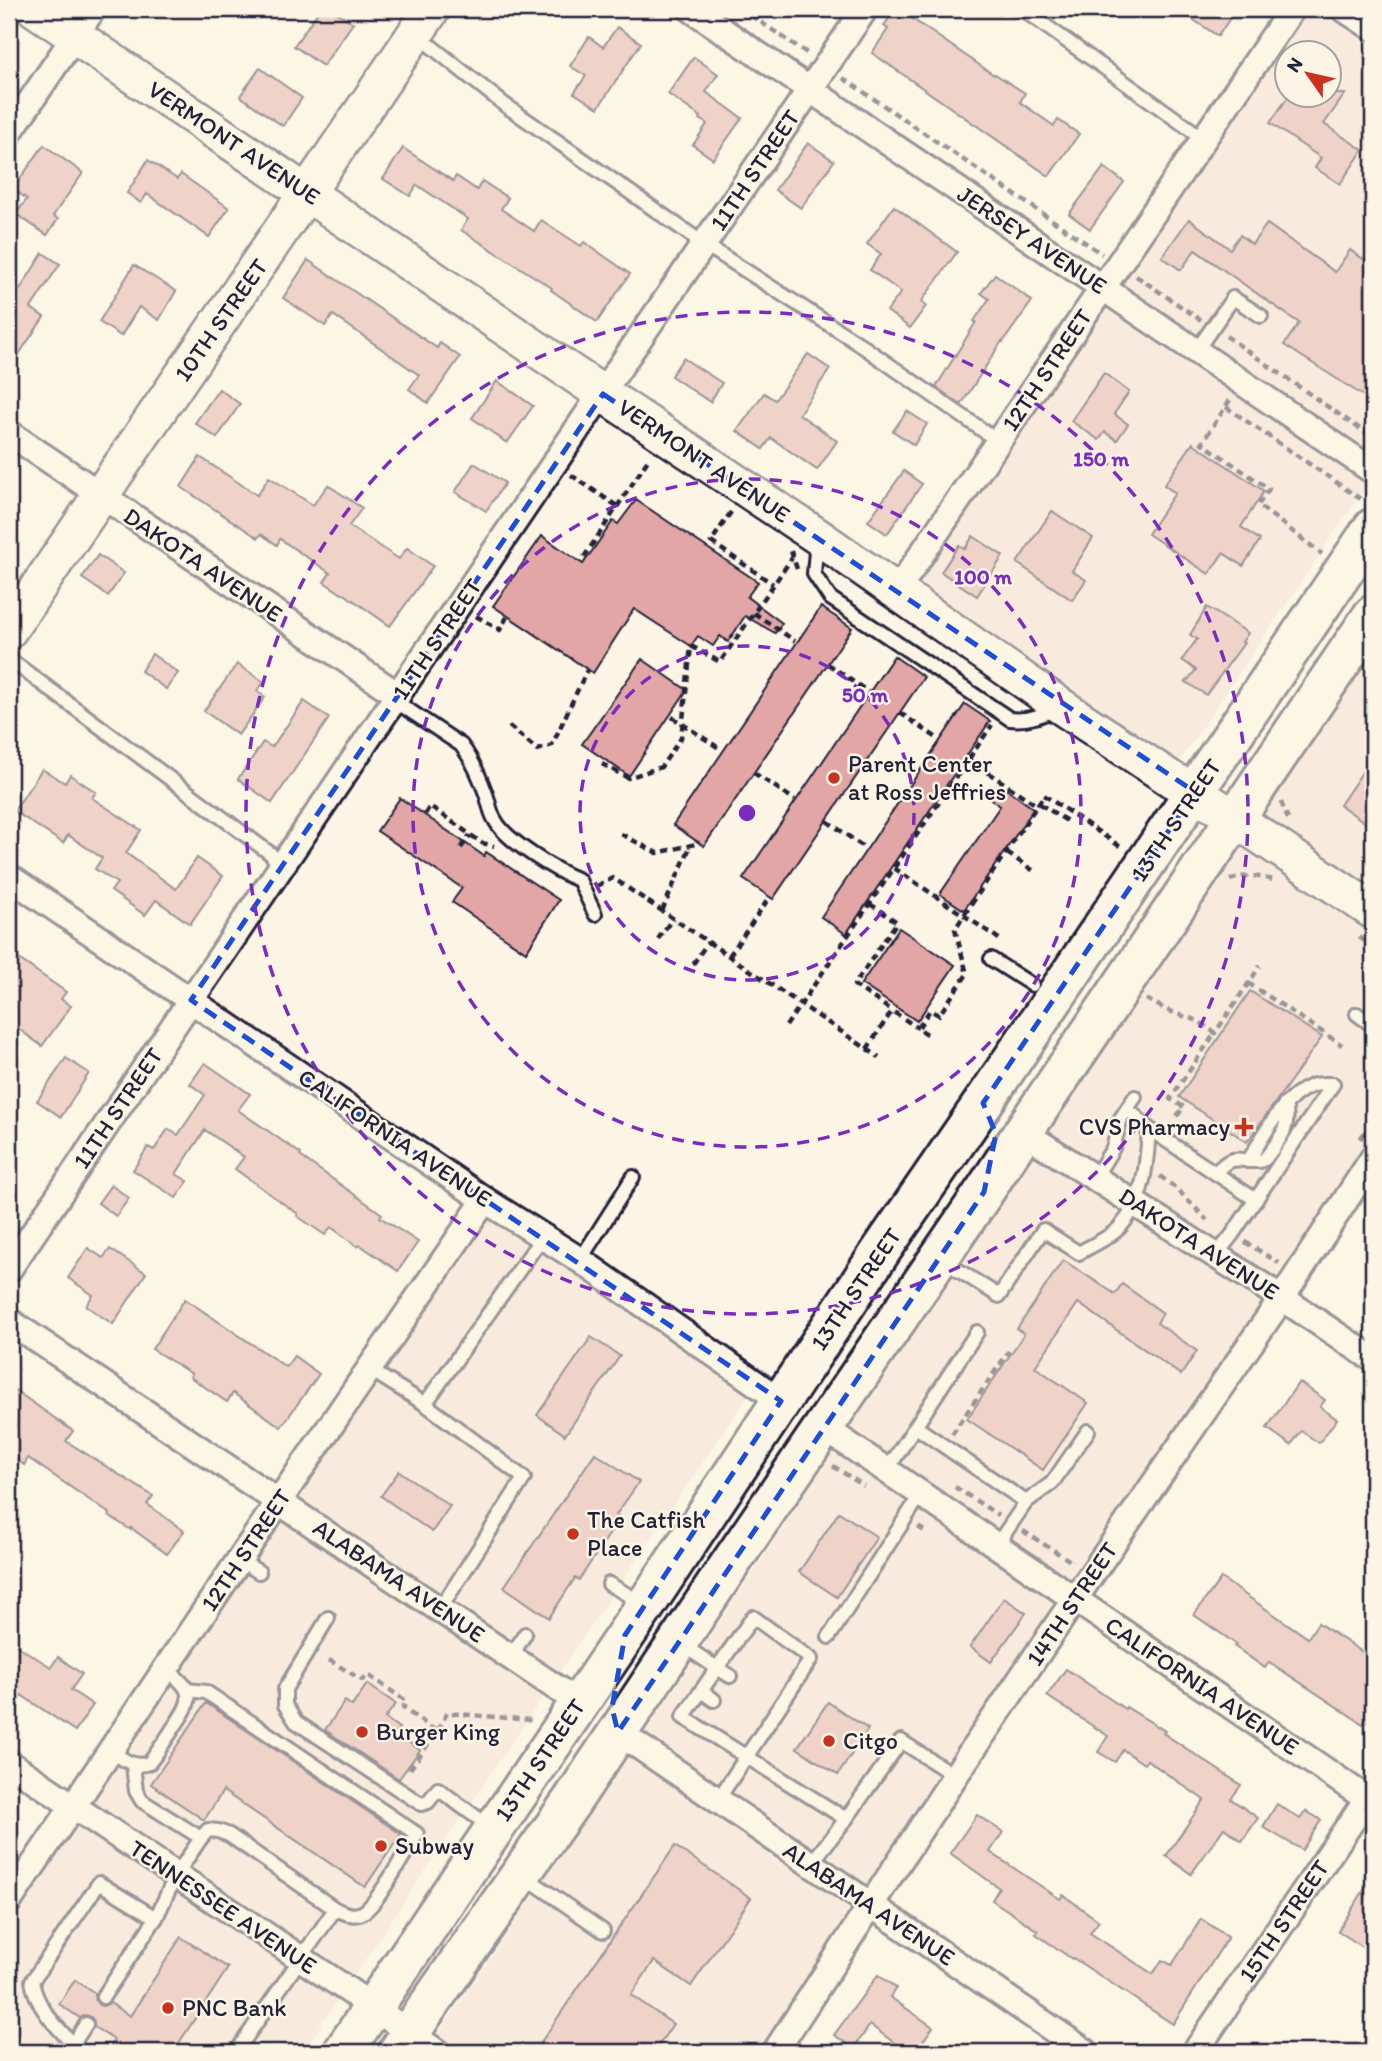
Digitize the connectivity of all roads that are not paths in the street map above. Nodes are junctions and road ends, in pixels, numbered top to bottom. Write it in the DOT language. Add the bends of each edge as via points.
graph roads {
  1 [pos="35,9"];
  2 [pos="691,9"];
  3 [pos="865,9"];
  4 [pos="1022,9"];
  5 [pos="1292,9"];
  6 [pos="1344,9"];
  7 [pos="424,21"];
  8 [pos="84,22"];
  9 [pos="1373,28"];
  10 [pos="810,89"];
  11 [pos="9,133"];
  12 [pos="1204,139"];
  13 [pos="308,193"];
  14 [pos="704,244"];
  15 [pos="1103,288"];
  16 [pos="1261,316"];
  17 [pos="1196,351"];
  18 [pos="603,394"];
  19 [pos="9,433"];
  20 [pos="999,441"];
  21 [pos="1370,481"];
  22 [pos="100,495"];
  23 [pos="1373,528"];
  24 [pos="805,547"];
  25 [pos="896,592"];
  26 [pos="1373,615"];
  27 [pos="9,630"];
  28 [pos="9,659"];
  29 [pos="396,698"];
  30 [pos="1062,707"];
  31 [pos="1195,792"];
  32 [pos="1234,820"];
  33 [pos="281,869"];
  34 [pos="9,877"];
  35 [pos="1373,911"];
  36 [pos="595,914"];
  37 [pos="992,959"];
  38 [pos="1032,985"];
  39 [pos="191,1000"];
  40 [pos="1357,1014"];
  41 [pos="1372,1025"];
  42 [pos="1036,1026"];
  43 [pos="1135,1097"];
  44 [pos="983,1103"];
  45 [pos="1133,1114"];
  46 [pos="1149,1129"];
  47 [pos="1024,1132"];
  48 [pos="1373,1158"];
  49 [pos="1215,1173"];
  50 [pos="633,1177"];
  51 [pos="1095,1177"];
  52 [pos="984,1192"];
  53 [pos="485,1200"];
  54 [pos="1256,1200"];
  55 [pos="1136,1204"];
  56 [pos="543,1236"];
  57 [pos="883,1248"];
  58 [pos="1216,1255"];
  59 [pos="939,1258"];
  60 [pos="580,1261"];
  61 [pos="9,1269"];
  62 [pos="1282,1297"];
  63 [pos="9,1321"];
  64 [pos="978,1332"];
  65 [pos="1373,1359"];
  66 [pos="369,1368"];
  67 [pos="780,1401"];
  68 [pos="425,1404"];
  69 [pos="916,1427"];
  70 [pos="1088,1432"];
  71 [pos="825,1445"];
  72 [pos="887,1470"];
  73 [pos="921,1494"];
  74 [pos="279,1501"];
  75 [pos="1026,1502"];
  76 [pos="996,1546"];
  77 [pos="730,1564"];
  78 [pos="610,1584"];
  79 [pos="1074,1600"];
  80 [pos="440,1609"];
  81 [pos="328,1618"];
  82 [pos="635,1620"];
  83 [pos="525,1634"];
  84 [pos="829,1637"];
  85 [pos="678,1642"];
  86 [pos="732,1647"];
  87 [pos="744,1655"];
  88 [pos="511,1657"];
  89 [pos="717,1668"];
  90 [pos="166,1669"];
  91 [pos="730,1676"];
  92 [pos="187,1690"];
  93 [pos="701,1691"];
  94 [pos="713,1700"];
  95 [pos="579,1703"];
  96 [pos="618,1732"];
  97 [pos="111,1751"];
  98 [pos="746,1757"];
  99 [pos="9,1763"];
  100 [pos="133,1765"];
  101 [pos="955,1776"];
  102 [pos="1371,1797"];
  103 [pos="572,1801"];
  104 [pos="717,1801"];
  105 [pos="73,1807"];
  106 [pos="846,1819"];
  107 [pos="493,1829"];
  108 [pos="201,1838"];
  109 [pos="810,1865"];
  110 [pos="521,1874"];
  111 [pos="176,1875"];
  112 [pos="9,1901"];
  113 [pos="871,1906"];
  114 [pos="335,1909"];
  115 [pos="156,1918"];
  116 [pos="603,1931"];
  117 [pos="301,1959"];
  118 [pos="103,1997"];
  119 [pos="373,2007"];
  120 [pos="86,2024"];
  121 [pos="415,2046"];
  122 [pos="71,2048"];
  123 [pos="236,2052"];
  124 [pos="342,2052"];
  125 [pos="775,2052"];
  126 [pos="1086,2052"];
  127 [pos="1195,2052"];
  1 -- 8 [label="street, VERMONT AVENUE"];
  2 -- 10 [label="street, JERSEY AVENUE"];
  3 -- 10 [label="street, 11TH STREET"];
  4 -- 12 [label="lane"];
  5 -- 12 [label="street, 12TH STREET"];
  6 -- 9 [label="street"];
  7 -- 13 [label="street, 10TH STREET"];
  7 -- 14 [label="lane" via="431,45 505,105"];
  8 -- 11 [label="street"];
  8 -- 13 [label="street, VERMONT AVENUE"];
  10 -- 14 [label="street, 11TH STREET"];
  10 -- 15 [label="street, JERSEY AVENUE"];
  12 -- 15 [label="street, 12TH STREET"];
  13 -- 18 [label="street, VERMONT AVENUE"];
  13 -- 22 [label="street, 10TH STREET"];
  14 -- 18 [label="street, 11TH STREET"];
  14 -- 20 [label="lane"];
  15 -- 17 [label="street, JERSEY AVENUE"];
  15 -- 20 [label="street, 12TH STREET"];
  16 -- 17 [label="lane" via="1233,298"];
  17 -- 21 [label="street, JERSEY AVENUE"];
  18 -- 24 [label="street, VERMONT AVENUE"];
  18 -- 29 [label="street, 11TH STREET"];
  19 -- 22 [label="street, DAKOTA AVENUE"];
  20 -- 25 [label="street, 12TH STREET"];
  22 -- 27 [label="street, 10TH STREET"];
  22 -- 29 [label="street, DAKOTA AVENUE"];
  23 -- 31 [label="highway, 13TH STREET"];
  24 -- 25 [label="street, VERMONT AVENUE"];
  24 -- 30 [label="lane" via="814,574 830,598 1010,719 1038,717"];
  25 -- 30 [label="street, VERMONT AVENUE"];
  26 -- 32 [label="highway, 13TH STREET"];
  28 -- 33 [label="lane" via="271,854"];
  29 -- 33 [label="street, 11TH STREET"];
  29 -- 36 [label="lane" via="461,745 486,792 494,820 507,835 561,873 579,880"];
  30 -- 31 [label="street, VERMONT AVENUE"];
  31 -- 32 [label="street, VERMONT AVENUE"];
  31 -- 42 [label="highway, 13TH STREET"];
  32 -- 35 [label="street, VERMONT AVENUE"];
  32 -- 47 [label="highway, 13TH STREET"];
  33 -- 39 [label="street, 11TH STREET"];
  34 -- 39 [label="street, CALIFORNIA AVENUE"];
  37 -- 38 [label="lane"];
  39 -- 53 [label="street, CALIFORNIA AVENUE"];
  39 -- 61 [label="street, 11TH STREET"];
  40 -- 41 [label="lane"];
  42 -- 44 [label="highway, 13TH STREET"];
  42 -- 47 [label="highway" via="1020,1088"];
  43 -- 51 [label="lane" via="1122,1118 1114,1148"];
  44 -- 52 [label="highway" via="994,1119 996,1134"];
  44 -- 57 [label="highway, 13TH STREET"];
  45 -- 46 [label="lane"];
  46 -- 49 [label="lane"];
  46 -- 55 [label="lane"];
  47 -- 51 [label="street, DAKOTA AVENUE"];
  47 -- 52 [label="highway, 13TH STREET"];
  48 -- 62 [label="street, 14TH STREET"];
  49 -- 54 [label="lane"];
  49 -- 54 [label="lane" via="1236,1158 1265,1159 1285,1131 1285,1104 1314,1084 1334,1084"];
  50 -- 60 [label="lane"];
  51 -- 55 [label="street, DAKOTA AVENUE"];
  52 -- 59 [label="highway, 13TH STREET"];
  53 -- 56 [label="street, CALIFORNIA AVENUE"];
  53 -- 66 [label="street, 12TH STREET"];
  54 -- 58 [label="lane"];
  55 -- 58 [label="street, DAKOTA AVENUE"];
  55 -- 59 [label="lane" via="1119,1228 1079,1253 1043,1230 999,1296"];
  56 -- 60 [label="street, CALIFORNIA AVENUE"];
  56 -- 68 [label="lane"];
  57 -- 67 [label="highway, 13TH STREET"];
  57 -- 71 [label="highway" via="882,1286 819,1386 817,1402"];
  58 -- 62 [label="street, DAKOTA AVENUE"];
  59 -- 71 [label="highway, 13TH STREET"];
  60 -- 67 [label="street, CALIFORNIA AVENUE"];
  62 -- 65 [label="street, DAKOTA AVENUE"];
  62 -- 79 [label="street, 14TH STREET"];
  63 -- 74 [label="street, ALABAMA AVENUE"];
  64 -- 69 [label="lane"];
  66 -- 68 [label="lane"];
  66 -- 74 [label="street, 12TH STREET"];
  67 -- 77 [label="highway" via="785,1433 780,1450 727,1532"];
  67 -- 82 [label="highway, 13TH STREET"];
  68 -- 80 [label="lane" via="524,1479"];
  69 -- 72 [label="lane"];
  69 -- 75 [label="lane"];
  70 -- 75 [label="lane" via="1052,1483"];
  71 -- 72 [label="street, CALIFORNIA AVENUE"];
  71 -- 77 [label="highway, 13TH STREET"];
  72 -- 73 [label="street, CALIFORNIA AVENUE"];
  73 -- 76 [label="street, CALIFORNIA AVENUE"];
  73 -- 84 [label="lane"];
  74 -- 80 [label="street, ALABAMA AVENUE"];
  74 -- 90 [label="street, 12TH STREET" via="249,1566"];
  75 -- 76 [label="lane"];
  76 -- 79 [label="street, CALIFORNIA AVENUE"];
  77 -- 85 [label="highway, 13TH STREET"];
  78 -- 82 [label="lane"];
  79 -- 101 [label="street, 14TH STREET"];
  79 -- 102 [label="street, CALIFORNIA AVENUE"];
  80 -- 88 [label="street, ALABAMA AVENUE"];
  81 -- 107 [label="lane" via="285,1689 285,1706 296,1722 421,1804 438,1789"];
  82 -- 95 [label="highway, 13TH STREET"];
  82 -- 96 [label="highway" via="612,1708"];
  83 -- 88 [label="lane"];
  85 -- 89 [label="lane"];
  85 -- 96 [label="highway, 13TH STREET"];
  86 -- 87 [label="lane"];
  86 -- 89 [label="lane"];
  86 -- 98 [label="lane" via="753,1617 811,1659 786,1684 755,1731"];
  88 -- 95 [label="street, ALABAMA AVENUE"];
  89 -- 91 [label="lane"];
  89 -- 93 [label="lane"];
  90 -- 92 [label="lane"];
  90 -- 97 [label="street, 12TH STREET"];
  92 -- 100 [label="lane" via="188,1706 155,1755 149,1763"];
  92 -- 114 [label="lane" via="206,1692 417,1834 371,1907 357,1914"];
  93 -- 94 [label="lane"];
  93 -- 98 [label="lane" via="683,1717"];
  95 -- 103 [label="highway" via="588,1728 588,1748"];
  95 -- 107 [label="highway, 13TH STREET"];
  96 -- 103 [label="highway, 13TH STREET"];
  96 -- 104 [label="street, ALABAMA AVENUE"];
  97 -- 100 [label="lane"];
  97 -- 105 [label="street, 12TH STREET"];
  98 -- 104 [label="lane"];
  98 -- 106 [label="lane"];
  99 -- 105 [label="street, TENNESSEE AVENUE"];
  100 -- 108 [label="lane" via="142,1801"];
  101 -- 106 [label="lane" via="901,1741"];
  101 -- 113 [label="street, 14TH STREET"];
  102 -- 127 [label="street, 15TH STREET"];
  103 -- 110 [label="highway, 13TH STREET"];
  104 -- 109 [label="street, ALABAMA AVENUE"];
  105 -- 111 [label="street, TENNESSEE AVENUE"];
  105 -- 112 [label="street, 12TH STREET"];
  106 -- 109 [label="lane"];
  107 -- 119 [label="highway, 13TH STREET"];
  108 -- 111 [label="lane"];
  108 -- 114 [label="lane" via="208,1830 229,1835"];
  109 -- 113 [label="street, ALABAMA AVENUE"];
  110 -- 116 [label="lane"];
  110 -- 121 [label="highway, 13TH STREET"];
  111 -- 115 [label="lane"];
  111 -- 117 [label="street, TENNESSEE AVENUE"];
  113 -- 125 [label="street, 14TH STREET"];
  113 -- 126 [label="street, ALABAMA AVENUE"];
  114 -- 117 [label="lane"];
  115 -- 118 [label="lane"];
  115 -- 122 [label="lane" via="99,1883 33,1981 34,1995"];
  117 -- 119 [label="street, TENNESSEE AVENUE"];
  117 -- 123 [label="lane"];
  119 -- 121 [label="street, TENNESSEE AVENUE"];
  119 -- 124 [label="highway, 13TH STREET"];
  120 -- 122 [label="lane"];
}
